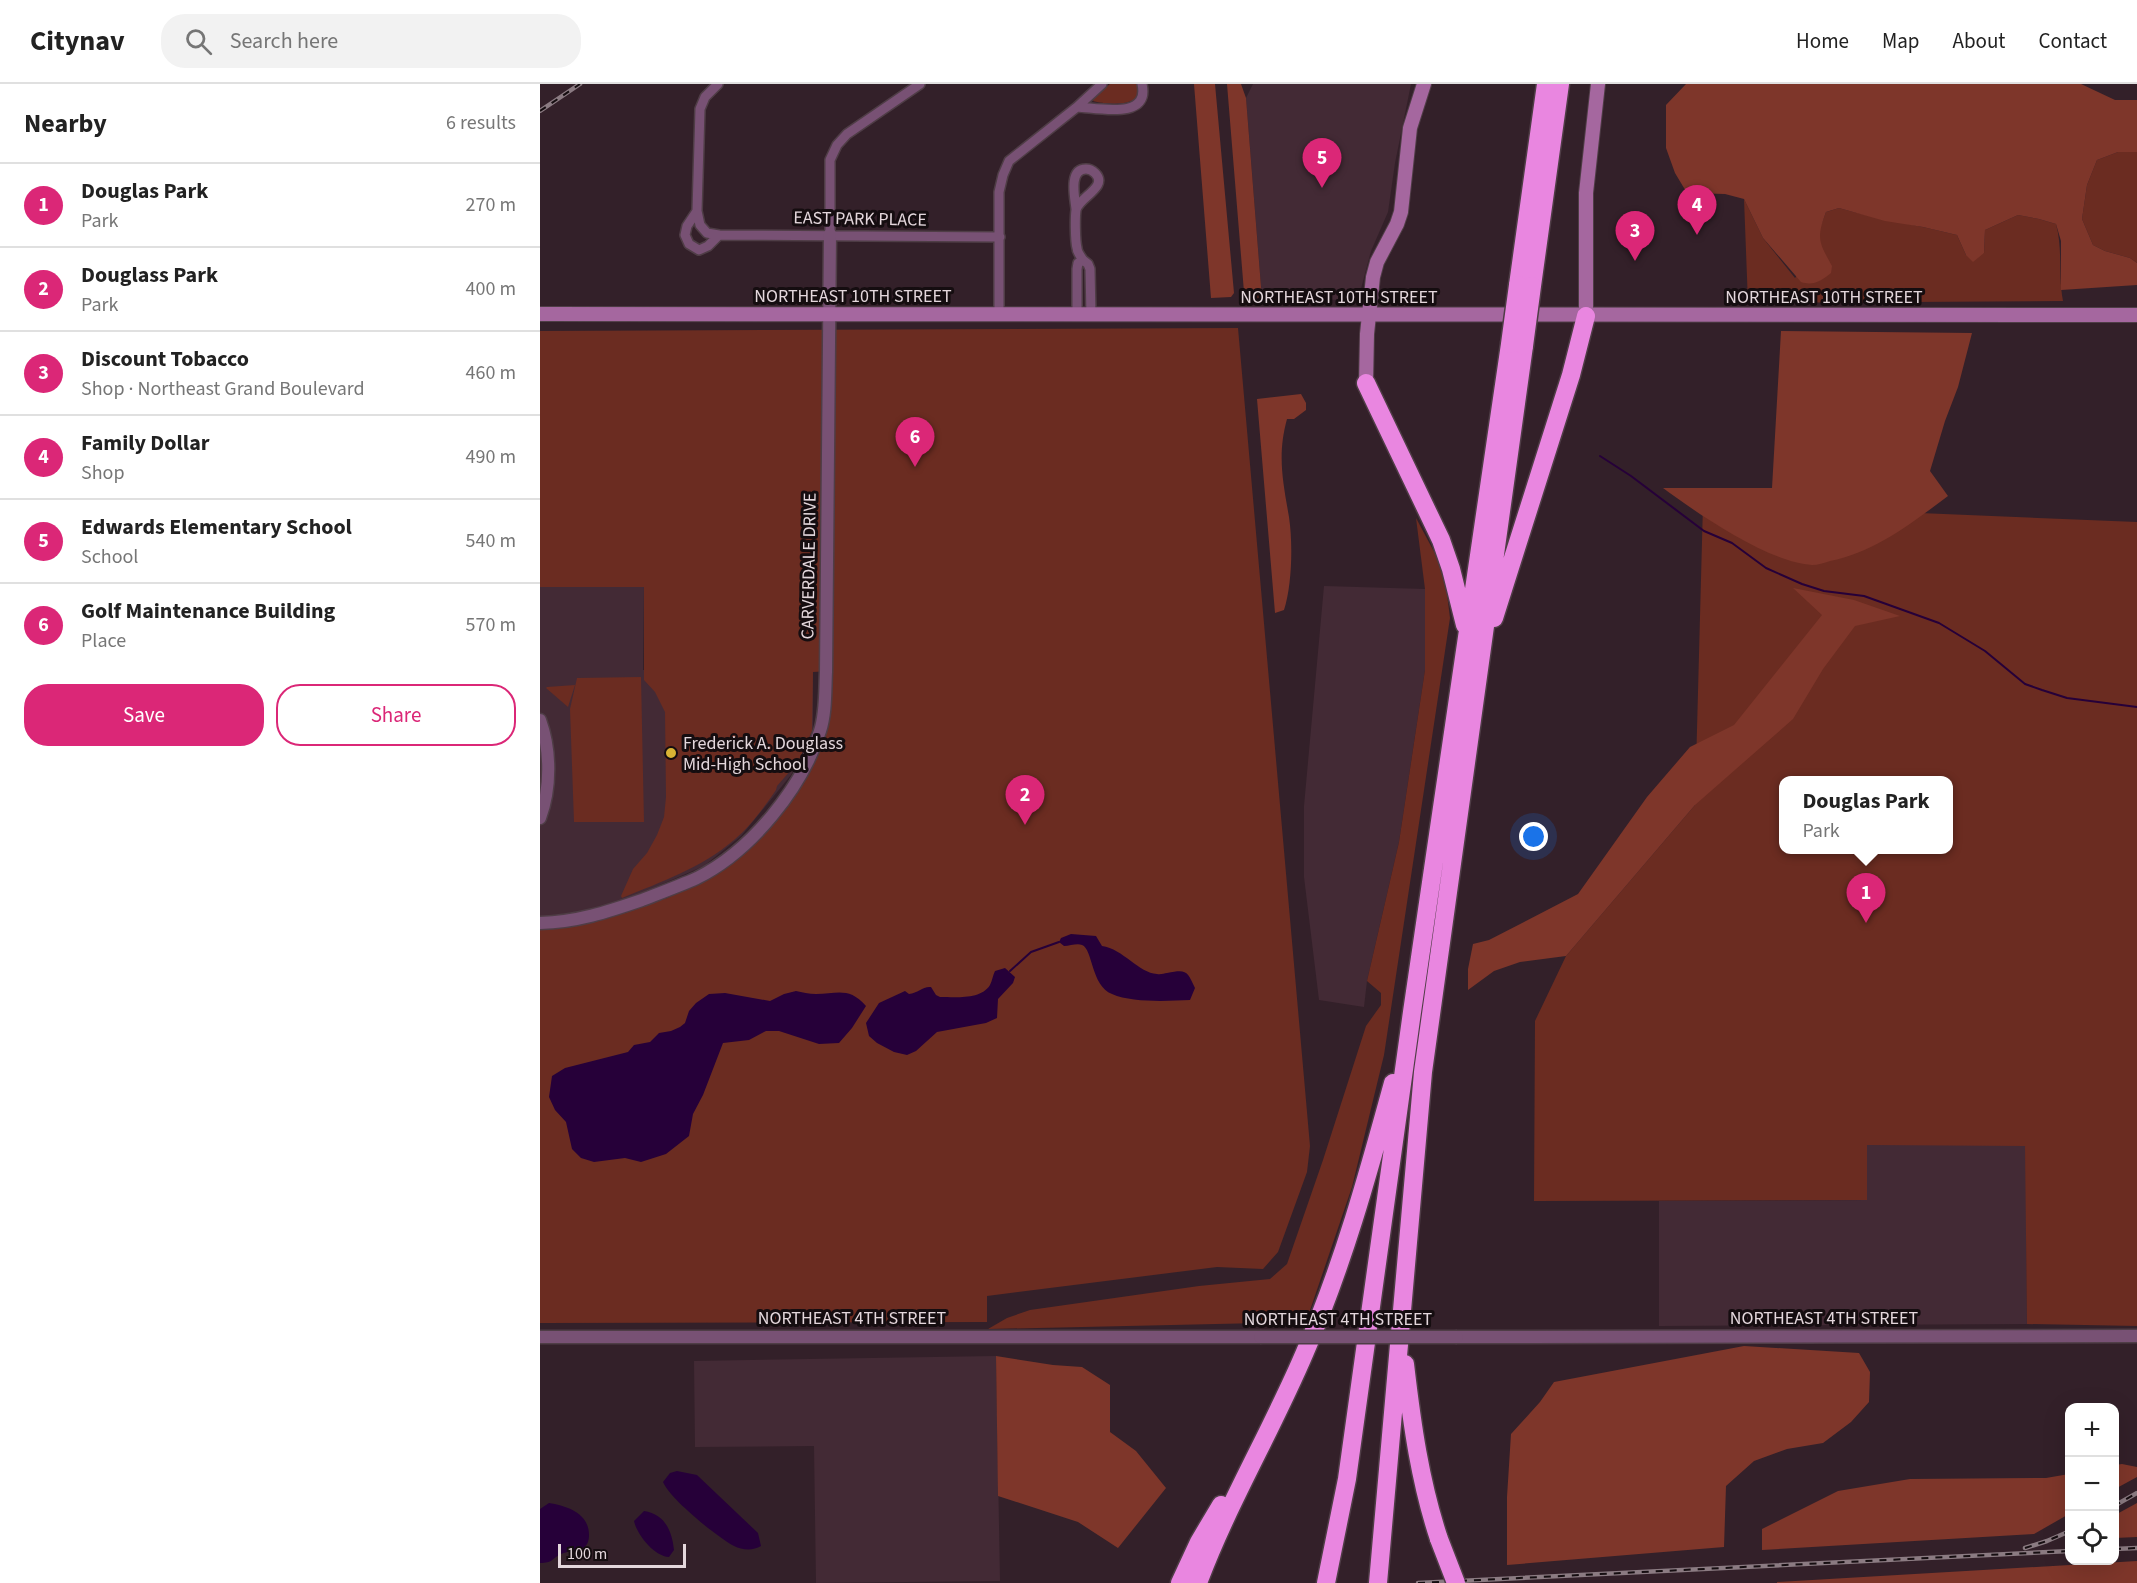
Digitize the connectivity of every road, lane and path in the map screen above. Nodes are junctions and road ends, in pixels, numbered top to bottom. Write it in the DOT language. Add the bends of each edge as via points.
graph roads {
  1 [pos="718,84"];
  2 [pos="920,84"];
  3 [pos="1102,84"];
  4 [pos="1142,84"];
  5 [pos="1424,84"];
  6 [pos="1546,84"];
  7 [pos="1560,84"];
  8 [pos="1598,84"];
  9 [pos="1077,107"];
  10 [pos="1076,209"];
  11 [pos="697,212"];
  12 [pos="830,234"];
  13 [pos="720,235"];
  14 [pos="1000,237"];
  15 [pos="1083,260"];
  16 [pos="1525,285"];
  17 [pos="540,314"];
  18 [pos="830,314"];
  19 [pos="999,314"];
  20 [pos="1084,314"];
  21 [pos="1368,315"];
  22 [pos="2137,315"];
  23 [pos="1586,316"];
  24 [pos="1517,345"];
  25 [pos="1366,383"];
  26 [pos="1467,634"];
  27 [pos="1481,657"];
  28 [pos="540,720"];
  29 [pos="540,819"];
  30 [pos="540,923"];
  31 [pos="1412,1012"];
  32 [pos="1400,1323"];
  33 [pos="540,1336"];
  34 [pos="2137,1336"];
  35 [pos="1206,1545"];
  36 [pos="1180,1583"];
  37 [pos="1198,1583"];
  38 [pos="1326,1583"];
  39 [pos="1378,1583"];
  40 [pos="1456,1583"];
  1 -- 11 [label="street" via="700,109"];
  2 -- 12 [label="street, CARVERDALE DRIVE" via="837,145 830,160"];
  3 -- 9 [label="street"];
  4 -- 9 [label="street" via="1142,100 1136,106 1120,110"];
  5 -- 21 [label="main road" via="1410,128 1401,212 1377,262"];
  6 -- 16 [label="highway"];
  7 -- 16 [label="highway"];
  8 -- 23 [label="main road" via="1586,193"];
  9 -- 14 [label="street" via="1009,161 999,192"];
  10 -- 15 [label="street" via="1077,248"];
  11 -- 13 [label="street" via="707,233"];
  11 -- 13 [label="street, EAST PARK PLACE" via="687,226 689,244 699,250"];
  12 -- 13 [label="street, EAST PARK PLACE"];
  12 -- 14 [label="street, EAST PARK PLACE"];
  12 -- 18 [label="street, CARVERDALE DRIVE"];
  14 -- 19 [label="street"];
  15 -- 20 [label="street" via="1090,269"];
  15 -- 20 [label="street" via="1077,269"];
  16 -- 24 [label="highway, bridge"];
  17 -- 18 [label="main road, NORTHEAST 10TH STREET"];
  18 -- 19 [label="main road, NORTHEAST 10TH STREET"];
  18 -- 30 [label="street, CARVERDALE DRIVE" via="825,701 821,728 804,771 759,830 698,877 600,915"];
  19 -- 20 [label="main road, NORTHEAST 10TH STREET"];
  20 -- 21 [label="main road, NORTHEAST 10TH STREET"];
  21 -- 23 [label="main road, NORTHEAST 10TH STREET"];
  21 -- 25 [label="main road"];
  22 -- 23 [label="main road, NORTHEAST 10TH STREET"];
  23 -- 27 [label="highway" via="1511,570"];
  24 -- 26 [label="highway"];
  24 -- 27 [label="highway"];
  25 -- 26 [label="highway" via="1441,540"];
  26 -- 31 [label="highway"];
  27 -- 32 [label="highway" via="1425,1061"];
  28 -- 29 [label="street" via="548,760"];
  31 -- 35 [label="highway" via="1335,1279 1305,1353"];
  31 -- 38 [label="highway" via="1347,1479"];
  32 -- 39 [label="highway"];
  32 -- 40 [label="highway, bridge" via="1420,1471 1428,1507"];
  33 -- 34 [label="street, NORTHEAST 4TH STREET, bridge"];
  35 -- 36 [label="highway"];
  35 -- 37 [label="highway"];
}
